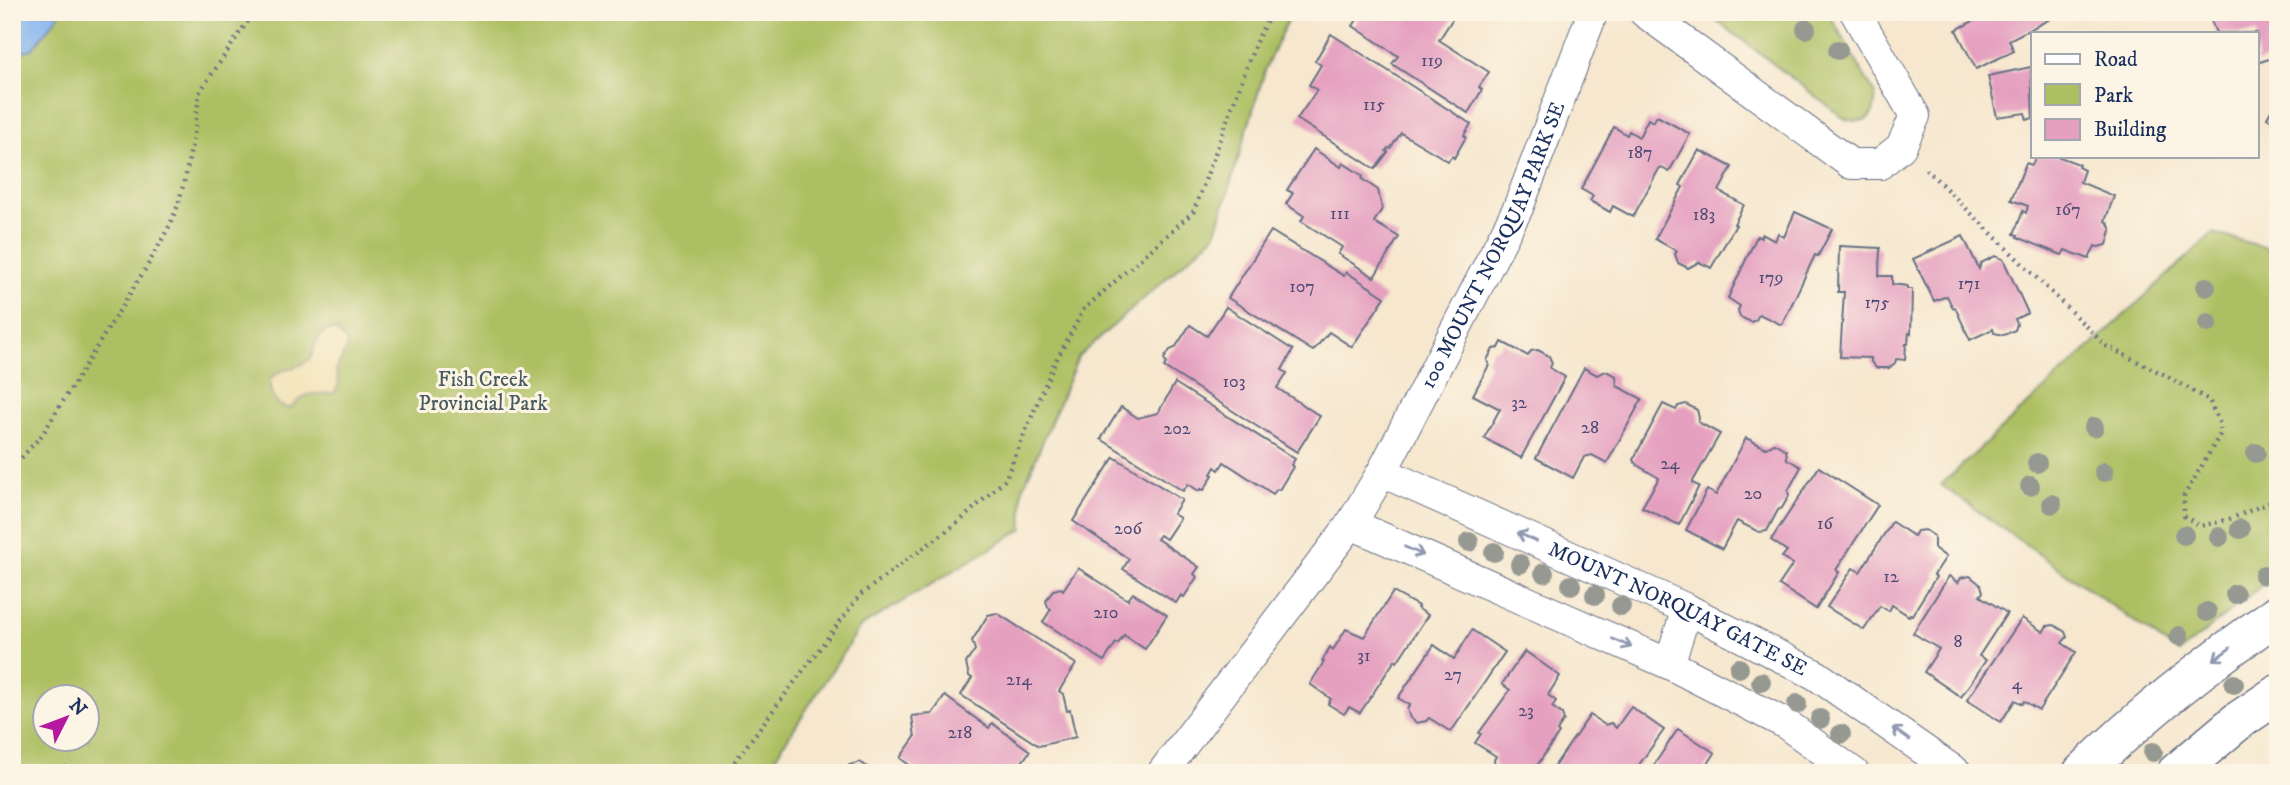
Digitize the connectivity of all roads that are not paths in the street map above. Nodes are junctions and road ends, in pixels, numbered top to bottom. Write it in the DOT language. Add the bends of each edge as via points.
graph roads {
  1 [pos="1593,12"];
  2 [pos="1644,12"];
  3 [pos="1855,12"];
  4 [pos="1382,472"];
  5 [pos="1352,524"];
  6 [pos="1688,609"];
  7 [pos="2278,614"];
  8 [pos="1669,664"];
  9 [pos="2278,694"];
  10 [pos="1162,773"];
  11 [pos="1854,773"];
  12 [pos="1957,773"];
  13 [pos="2082,773"];
  14 [pos="2176,773"];
  1 -- 4 [label="street, 100 MOUNT NORQUAY PARK SE" via="1518,208"];
  2 -- 3 [label="street" via="1851,164 1880,164 1901,147 1915,116"];
  4 -- 5 [label="street, 100 MOUNT NORQUAY PARK SE"];
  6 -- 4 [label="street, MOUNT NORQUAY GATE SE, one-way"];
  5 -- 8 [label="street, one-way"];
  5 -- 10 [label="street, 100 MOUNT NORQUAY PARK SE"];
  6 -- 8 [label="street"];
  12 -- 6 [label="street, MOUNT NORQUAY GATE SE, one-way" via="1816,674"];
  7 -- 13 [label="street, one-way" via="2126,730"];
  8 -- 11 [label="street" via="1786,724"];
  9 -- 14 [label="street"];
}
